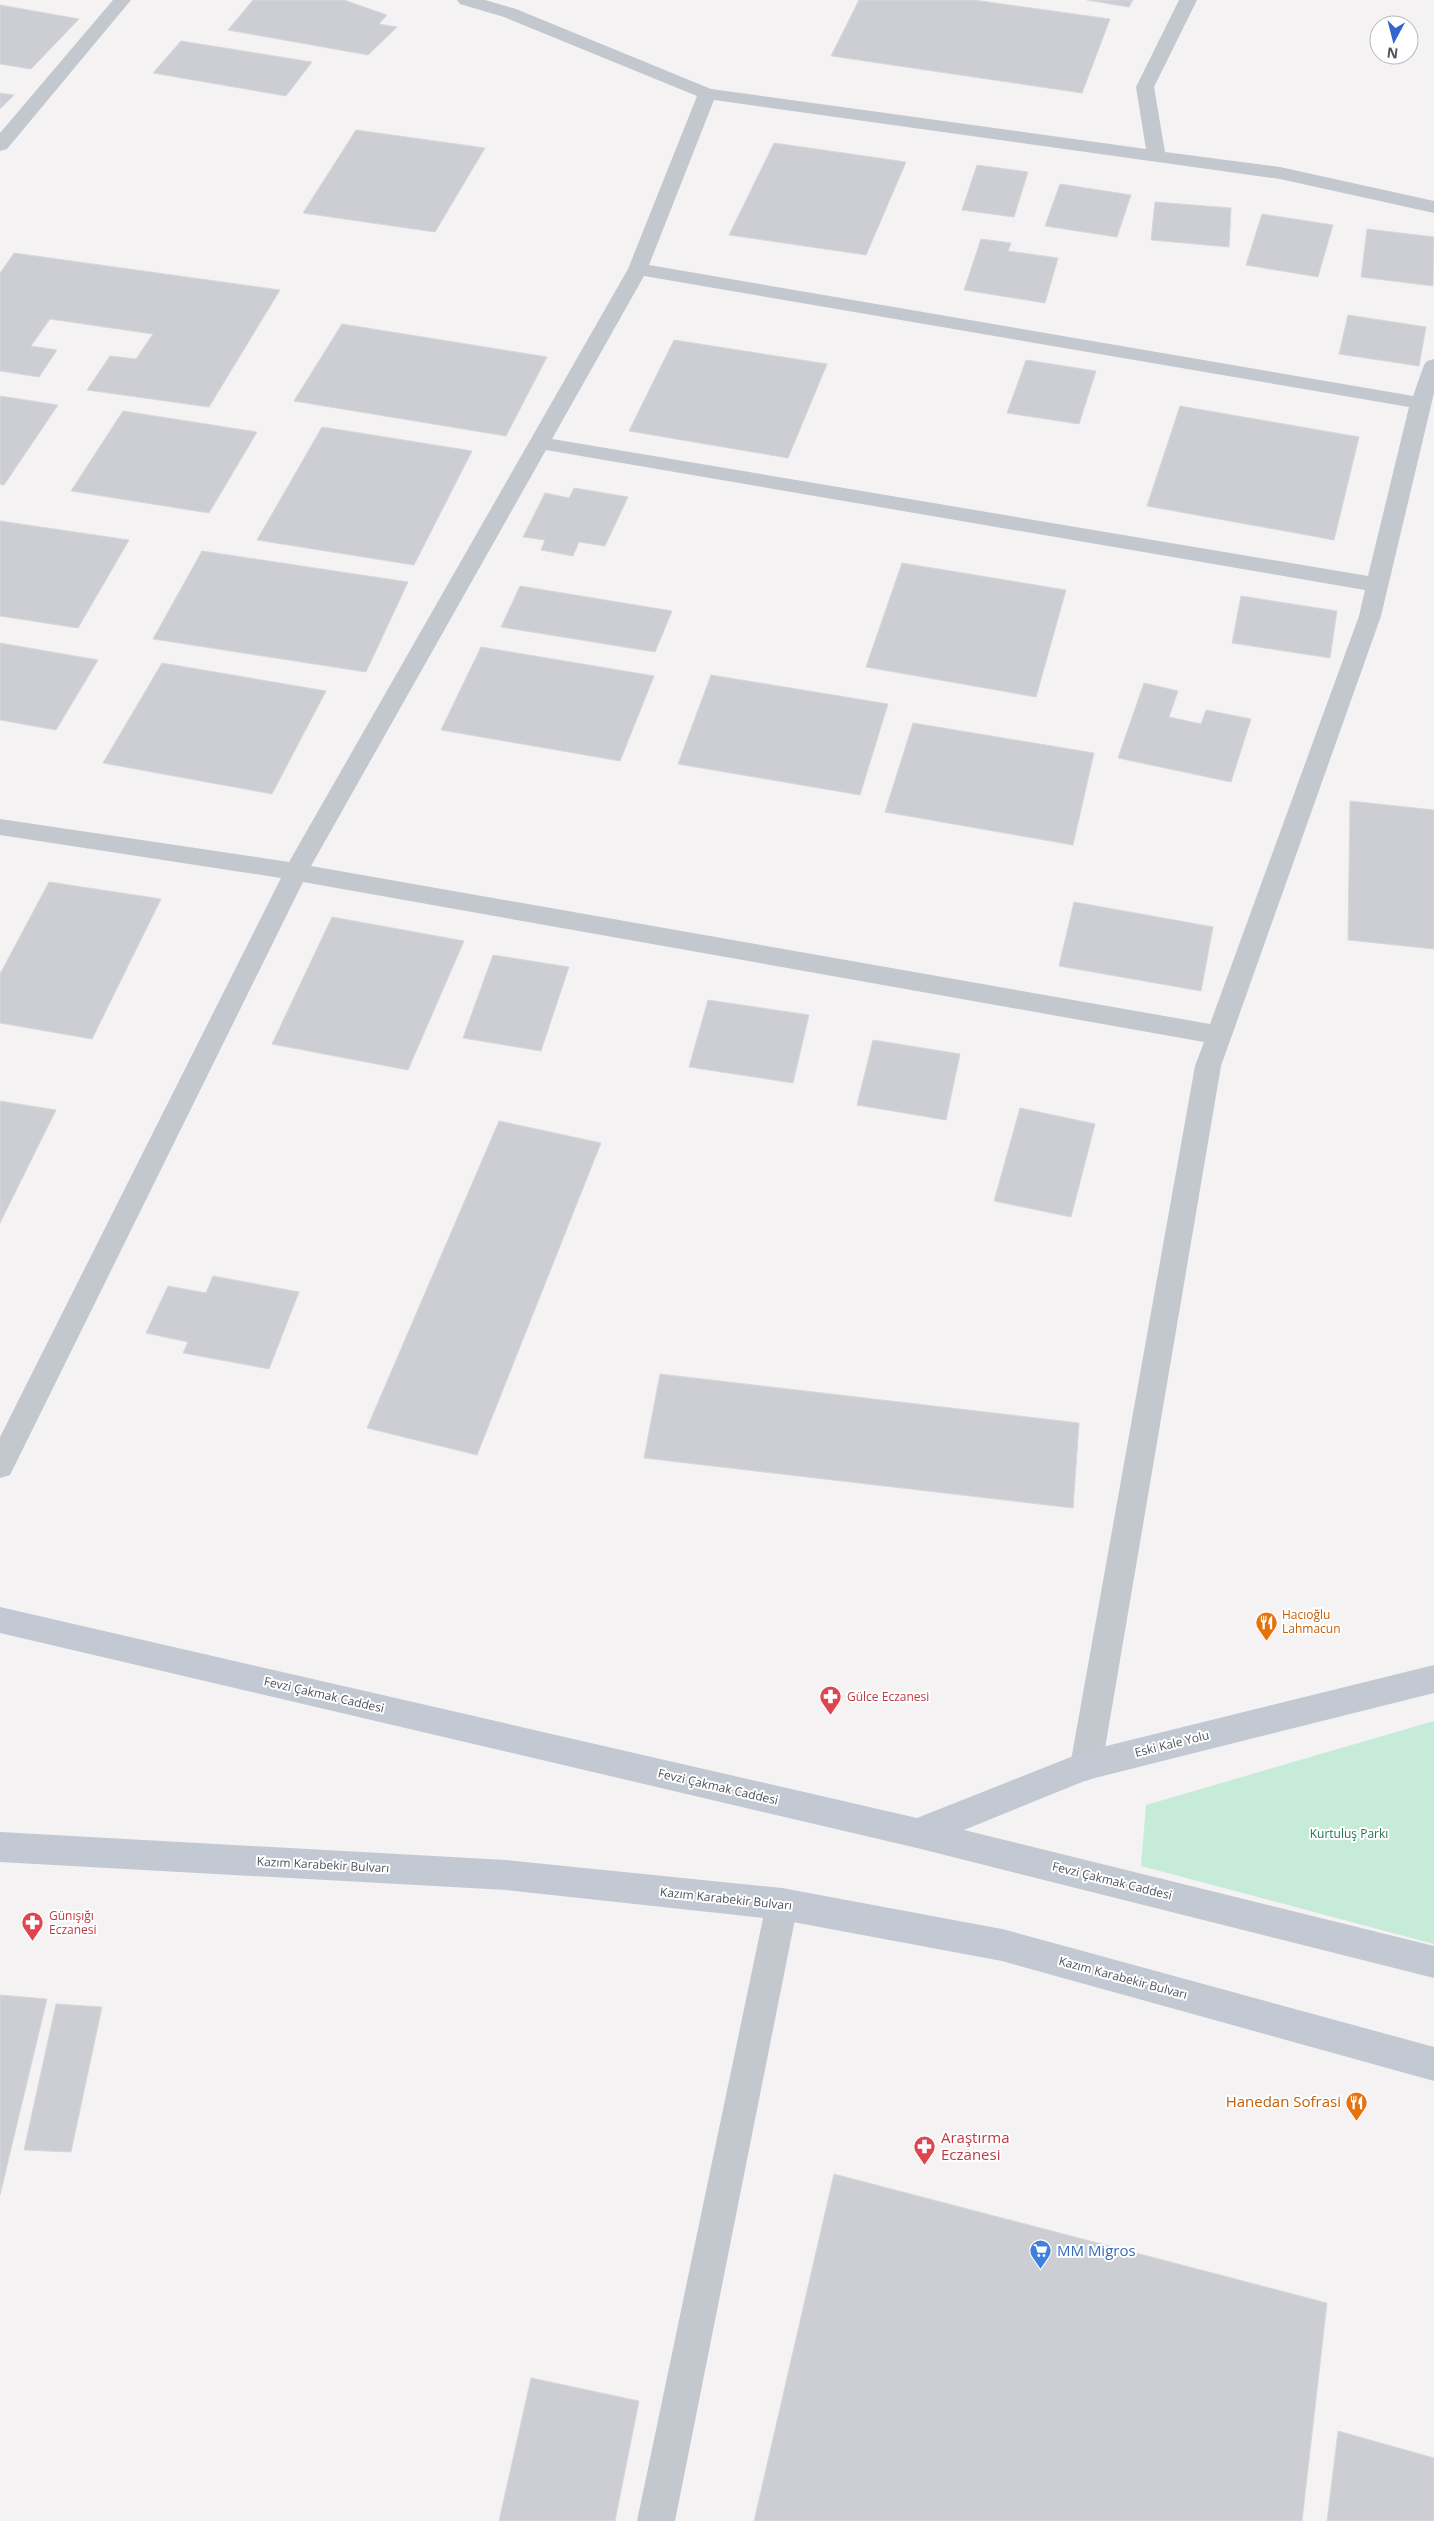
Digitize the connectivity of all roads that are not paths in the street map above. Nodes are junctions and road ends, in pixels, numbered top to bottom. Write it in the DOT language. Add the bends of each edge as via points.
graph roads {
  1 [pos="122,0"];
  2 [pos="466,0"];
  3 [pos="1188,0"];
  4 [pos="707,94"];
  5 [pos="0,145"];
  6 [pos="1156,154"];
  7 [pos="1434,207"];
  8 [pos="638,270"];
  9 [pos="1434,365"];
  10 [pos="1420,403"];
  11 [pos="541,443"];
  12 [pos="1377,585"];
  13 [pos="0,827"];
  14 [pos="296,872"];
  15 [pos="1218,1036"];
  16 [pos="0,1466"];
  17 [pos="0,1620"];
  18 [pos="1434,1679"];
  19 [pos="1086,1766"];
  20 [pos="917,1832"];
  21 [pos="0,1847"];
  22 [pos="782,1904"];
  23 [pos="1434,1962"];
  24 [pos="1434,2064"];
  25 [pos="656,2521"];
  1 -- 5 [label="street"];
  2 -- 4 [label="street" via="510,13"];
  3 -- 6 [label="street" via="1145,87"];
  4 -- 6 [label="street"];
  4 -- 8 [label="street"];
  6 -- 7 [label="street" via="1280,173"];
  8 -- 10 [label="street"];
  8 -- 11 [label="street"];
  9 -- 10 [label="street"];
  10 -- 12 [label="street"];
  11 -- 12 [label="street"];
  11 -- 14 [label="street"];
  12 -- 15 [label="street" via="1370,616"];
  13 -- 14 [label="street"];
  14 -- 15 [label="street"];
  14 -- 16 [label="street"];
  15 -- 19 [label="street" via="1206,1076"];
  17 -- 20 [label="main road, Fevzi Çakmak Caddesi"];
  18 -- 19 [label="main road, Eski Kale Yolu"];
  19 -- 20 [label="main road, Eski Kale Yolu"];
  20 -- 23 [label="main road, Fevzi Çakmak Caddesi"];
  21 -- 22 [label="main road, Kazım Karabekir Bulvarı" via="506,1876"];
  22 -- 24 [label="main road, Kazım Karabekir Bulvarı" via="1002,1945"];
  22 -- 25 [label="street"];
}
